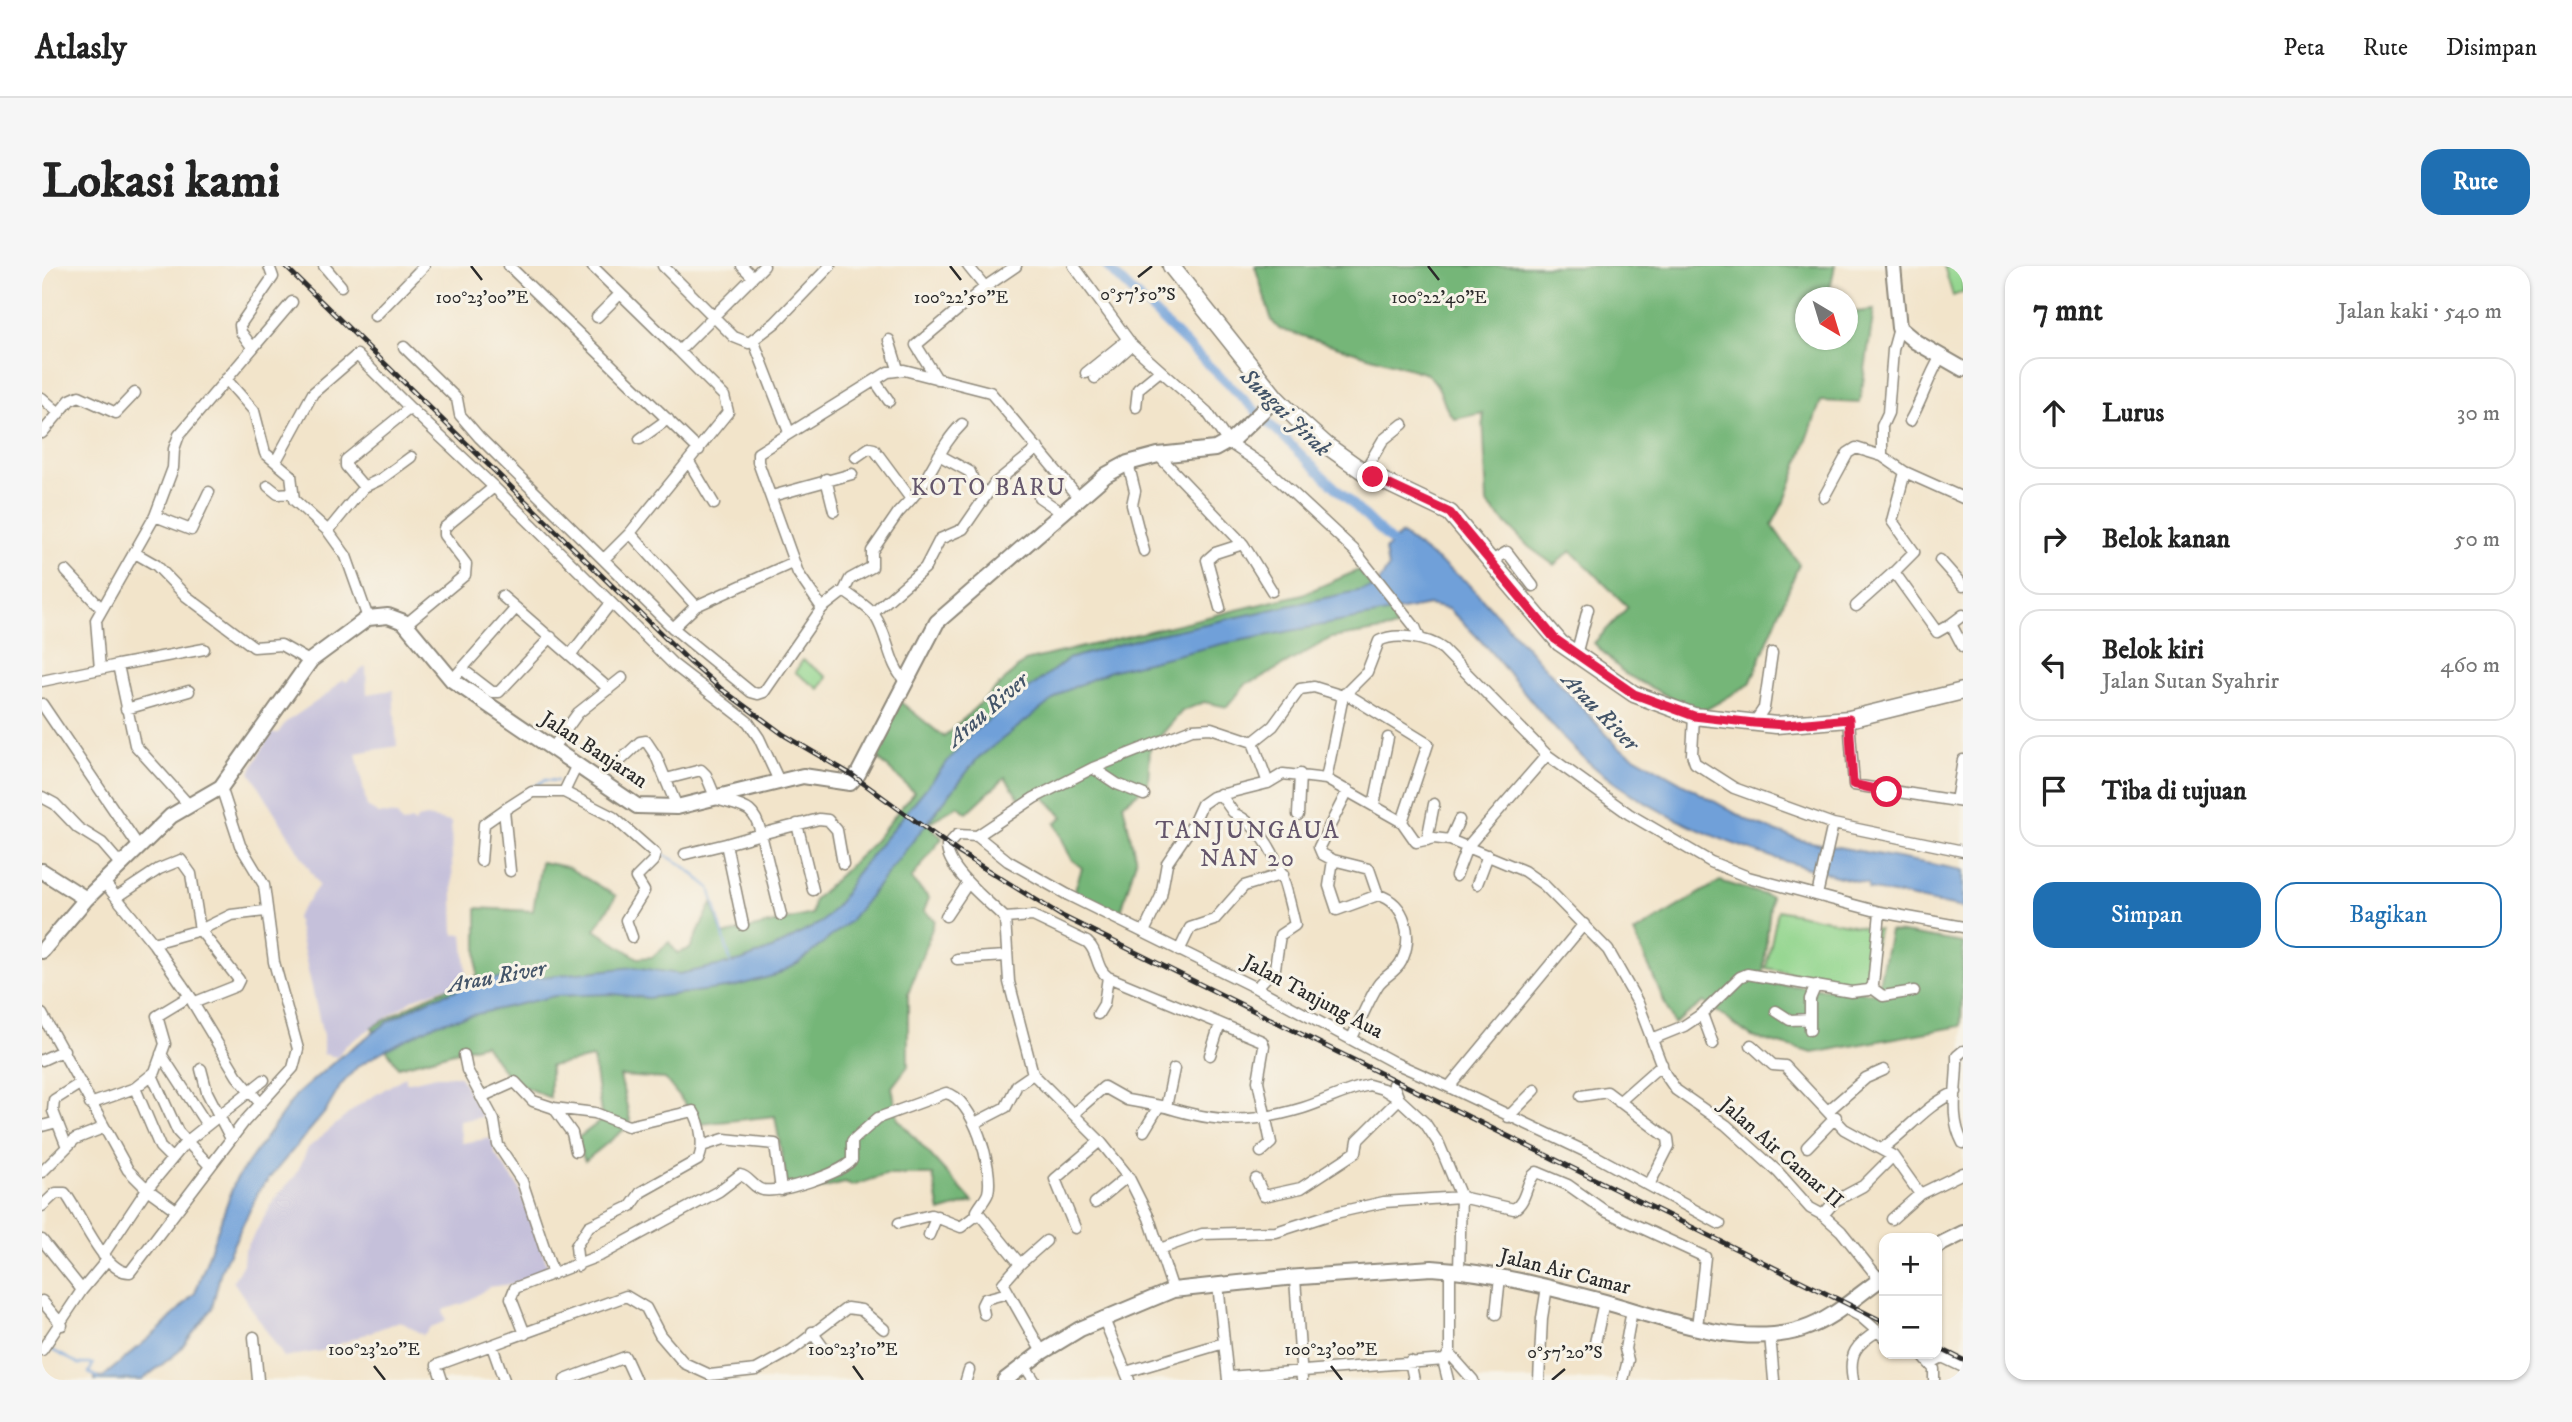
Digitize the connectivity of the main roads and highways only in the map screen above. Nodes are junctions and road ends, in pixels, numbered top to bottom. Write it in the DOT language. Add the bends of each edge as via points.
graph roads {
  1 [pos="1171,266"];
  2 [pos="1963,691"];
  1 -- 2 [label="main road" via="1273,400 1364,472 1445,508 1555,639 1634,694 1694,716 1786,725 1849,719"];
}
